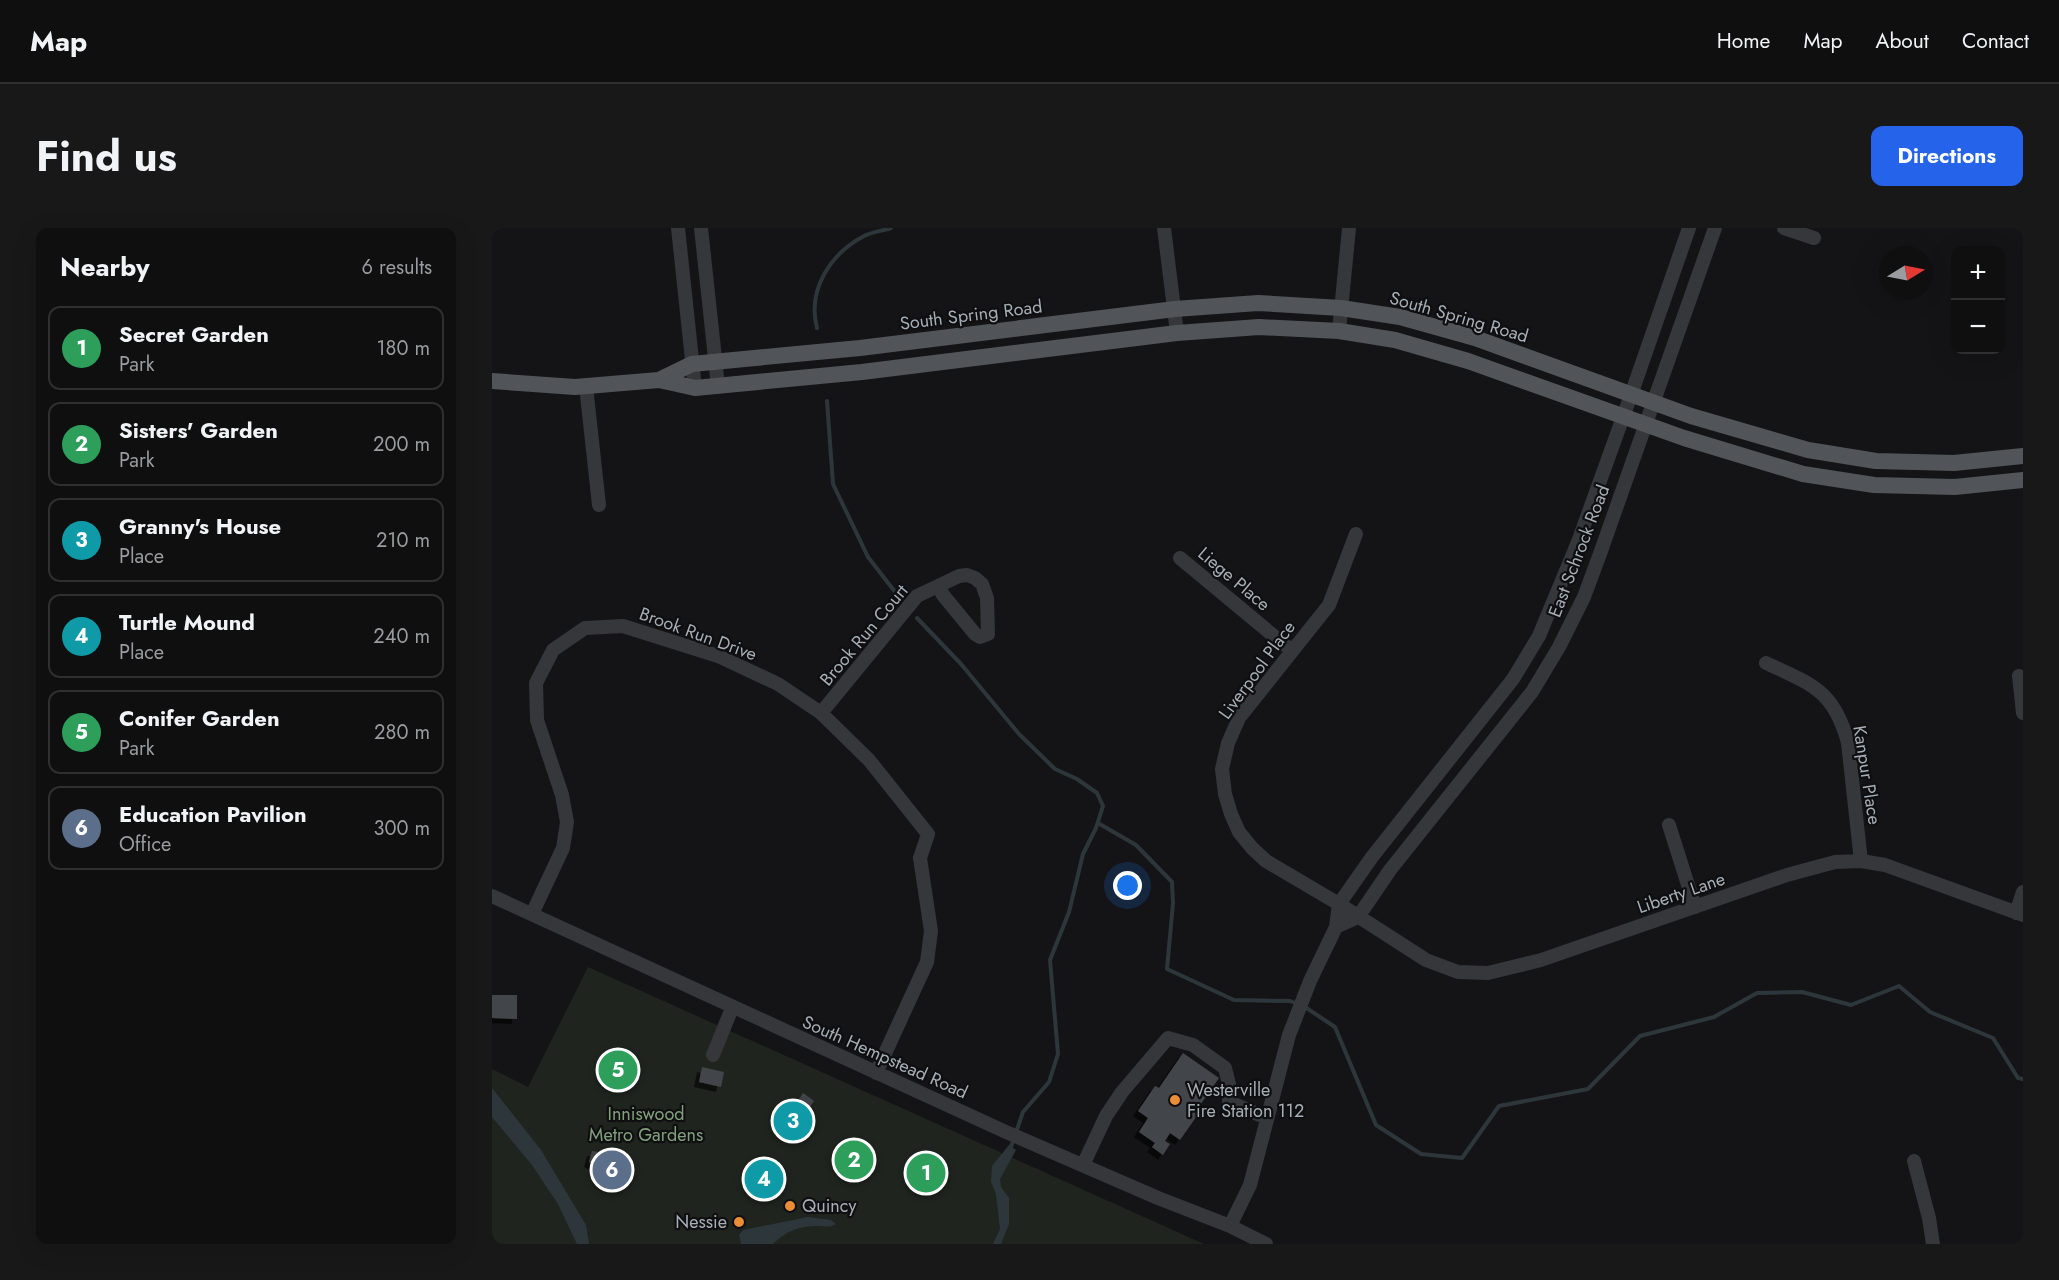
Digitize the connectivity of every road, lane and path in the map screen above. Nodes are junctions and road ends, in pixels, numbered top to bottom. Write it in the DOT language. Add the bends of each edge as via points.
graph roads {
  1 [pos="678,228"];
  2 [pos="701,228"];
  3 [pos="1164,228"];
  4 [pos="1349,228"];
  5 [pos="1689,228"];
  6 [pos="1715,228"];
  7 [pos="1784,228"];
  8 [pos="1814,238"];
  9 [pos="1341,308"];
  10 [pos="1175,309"];
  11 [pos="1339,332"];
  12 [pos="1177,333"];
  13 [pos="715,362"];
  14 [pos="692,364"];
  15 [pos="659,380"];
  16 [pos="492,381"];
  17 [pos="586,386"];
  18 [pos="718,386"];
  19 [pos="695,388"];
  20 [pos="1631,395"];
  21 [pos="1653,402"];
  22 [pos="1623,417"];
  23 [pos="1646,425"];
  24 [pos="2023,456"];
  25 [pos="2023,480"];
  26 [pos="599,505"];
  27 [pos="1356,534"];
  28 [pos="1180,558"];
  29 [pos="938,586"];
  30 [pos="1292,651"];
  31 [pos="1766,663"];
  32 [pos="2019,676"];
  33 [pos="821,713"];
  34 [pos="2023,714"];
  35 [pos="1669,825"];
  36 [pos="1861,861"];
  37 [pos="2023,892"];
  38 [pos="492,896"];
  39 [pos="1339,904"];
  40 [pos="1695,907"];
  41 [pos="532,914"];
  42 [pos="2019,914"];
  43 [pos="1358,916"];
  44 [pos="1336,927"];
  45 [pos="732,1008"];
  46 [pos="713,1055"];
  47 [pos="876,1073"];
  48 [pos="1267,1118"];
  49 [pos="1914,1161"];
  50 [pos="1083,1166"];
  51 [pos="1230,1227"];
  52 [pos="1266,1244"];
  53 [pos="1933,1244"];
  1 -- 14 [label="street"];
  2 -- 13 [label="street"];
  3 -- 10 [label="street"];
  4 -- 9 [label="street"];
  5 -- 20 [label="street, East Schrock Road"];
  6 -- 21 [label="street, East Schrock Road"];
  7 -- 8 [label="street"];
  9 -- 10 [label="main road, South Spring Road" via="1258,303"];
  9 -- 11 [label="street"];
  9 -- 20 [label="main road, South Spring Road" via="1400,317 1475,338"];
  10 -- 12 [label="street"];
  10 -- 13 [label="main road, South Spring Road"];
  11 -- 12 [label="main road, South Spring Road" via="1259,327"];
  11 -- 22 [label="main road, South Spring Road" via="1395,340 1468,361"];
  12 -- 18 [label="main road, South Spring Road"];
  13 -- 14 [label="main road, South Spring Road"];
  13 -- 18 [label="street"];
  14 -- 15 [label="main road, South Spring Road"];
  14 -- 19 [label="street"];
  15 -- 17 [label="main road, South Spring Road"];
  15 -- 19 [label="main road, South Spring Road"];
  16 -- 17 [label="main road, South Spring Road"];
  17 -- 26 [label="street"];
  18 -- 19 [label="main road, South Spring Road"];
  20 -- 21 [label="main road, South Spring Road"];
  20 -- 22 [label="street, East Schrock Road"];
  21 -- 23 [label="street, East Schrock Road"];
  21 -- 24 [label="main road, South Spring Road" via="1751,435 1808,450 1876,461 1954,463"];
  22 -- 23 [label="main road, South Spring Road"];
  22 -- 39 [label="street, East Schrock Road" via="1539,636 1513,679"];
  23 -- 25 [label="main road, South Spring Road" via="1803,474 1874,485 1955,487"];
  23 -- 43 [label="street, East Schrock Road" via="1584,597 1559,647 1532,692 1396,862"];
  27 -- 30 [label="street, Liverpool Place" via="1329,605"];
  28 -- 30 [label="street, Liege Place"];
  29 -- 29 [label="street, Brook Run Court" via="967,575 982,584 987,598 988,634 975,634"];
  29 -- 33 [label="street, Brook Run Court" via="917,596"];
  30 -- 39 [label="street, Liverpool Place" via="1239,718 1222,770 1225,794 1239,832 1252,848 1266,861"];
  31 -- 36 [label="street, Kanpur Place" via="1815,686 1837,711 1848,743"];
  32 -- 34 [label="street"];
  33 -- 41 [label="street, Brook Run Drive" via="778,684 718,656 623,626 585,628 553,650 536,683 537,720 567,822 563,848"];
  33 -- 47 [label="street, Brook Run Drive" via="869,760 928,834 920,858 931,931 927,962"];
  35 -- 40 [label="street"];
  36 -- 40 [label="street, Liberty Lane" via="1835,862 1787,875"];
  36 -- 42 [label="street, Liberty Lane" via="1885,865"];
  37 -- 42 [label="street"];
  38 -- 41 [label="street, South Hempstead Road"];
  39 -- 43 [label="street, Liverpool Place"];
  39 -- 44 [label="street, East Schrock Road"];
  40 -- 43 [label="street, Liberty Lane" via="1541,960 1488,973 1458,972 1426,960"];
  41 -- 45 [label="street, South Hempstead Road"];
  43 -- 44 [label="street, East Schrock Road"];
  44 -- 48 [label="street, East Schrock Road" via="1289,1035"];
  45 -- 46 [label="street"];
  45 -- 47 [label="street, South Hempstead Road"];
  47 -- 50 [label="street, South Hempstead Road"];
  48 -- 50 [label="street" via="1229,1102 1226,1068 1193,1046 1168,1038 1106,1116"];
  48 -- 51 [label="street, East Schrock Road" via="1250,1185"];
  49 -- 53 [label="street"];
  50 -- 51 [label="street, South Hempstead Road"];
  51 -- 52 [label="street, South Hempstead Road"];
}
